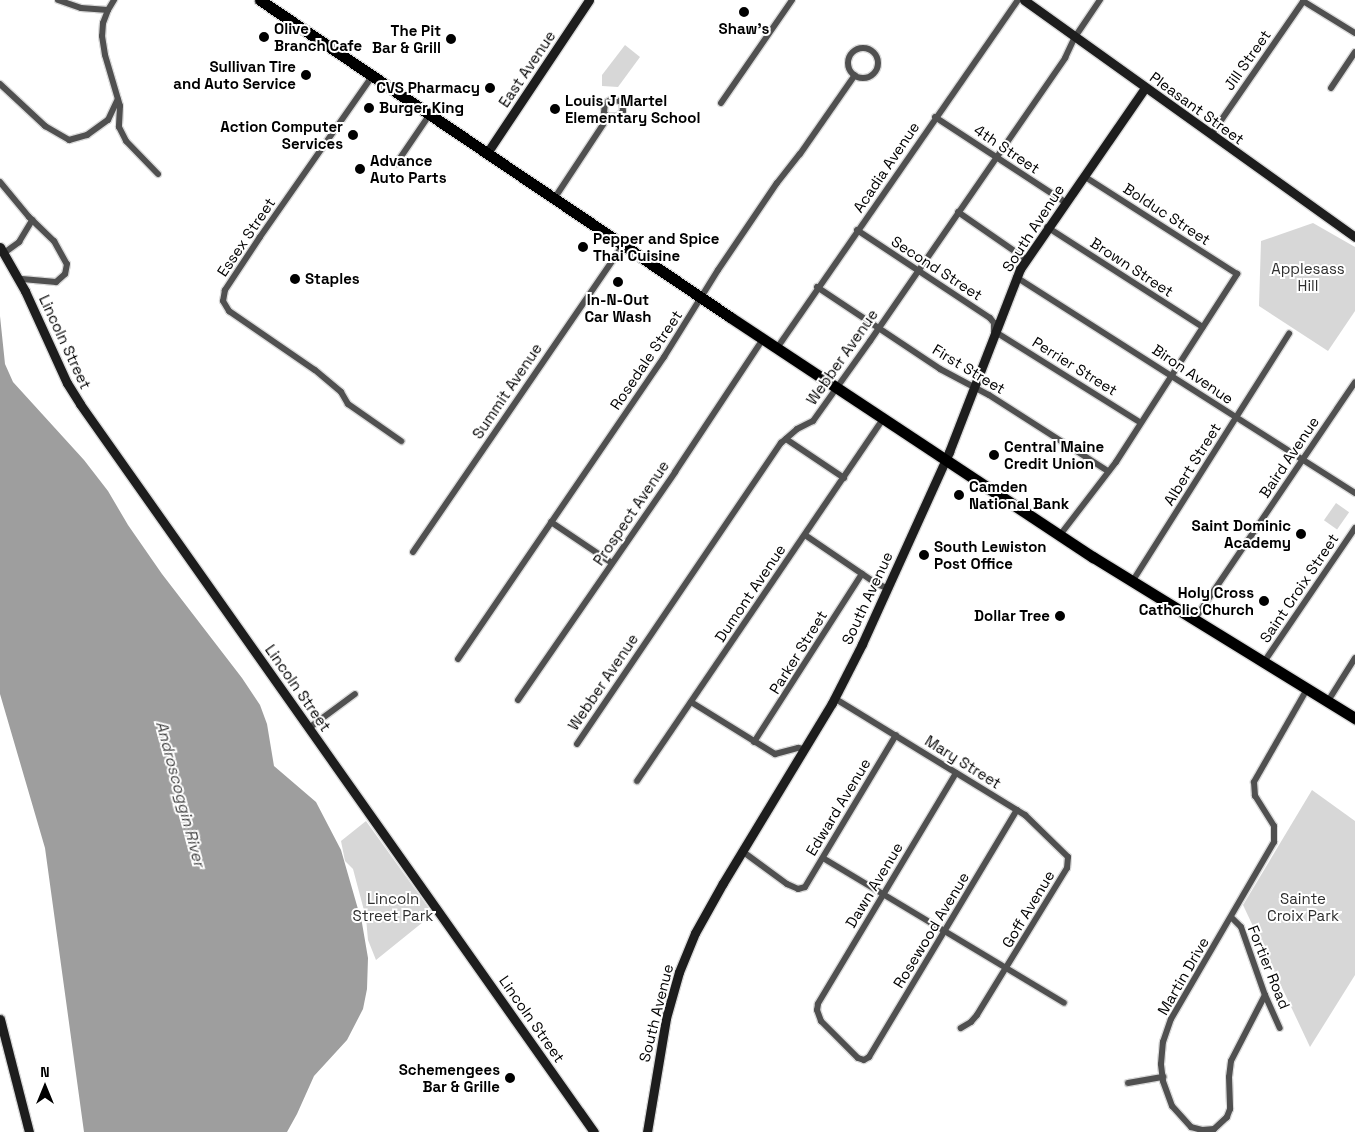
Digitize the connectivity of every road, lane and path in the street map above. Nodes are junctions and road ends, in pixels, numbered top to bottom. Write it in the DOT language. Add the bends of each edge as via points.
graph roads {
  1 [pos="58,0"];
  2 [pos="114,0"];
  3 [pos="260,0"];
  4 [pos="589,0"];
  5 [pos="792,0"];
  6 [pos="1018,0"];
  7 [pos="1024,0"];
  8 [pos="1100,0"];
  9 [pos="1304,0"];
  10 [pos="108,10"];
  11 [pos="1355,33"];
  12 [pos="1075,38"];
  13 [pos="1355,52"];
  14 [pos="373,75"];
  15 [pos="855,75"];
  16 [pos="0,84"];
  17 [pos="1144,88"];
  18 [pos="1331,88"];
  19 [pos="118,99"];
  20 [pos="721,103"];
  21 [pos="430,114"];
  22 [pos="936,116"];
  23 [pos="608,117"];
  24 [pos="1211,135"];
  25 [pos="487,153"];
  26 [pos="996,157"];
  27 [pos="396,164"];
  28 [pos="158,174"];
  29 [pos="1084,176"];
  30 [pos="0,182"];
  31 [pos="554,199"];
  32 [pos="1065,202"];
  33 [pos="958,212"];
  34 [pos="32,220"];
  35 [pos="1048,227"];
  36 [pos="857,230"];
  37 [pos="1355,237"];
  38 [pos="623,245"];
  39 [pos="2,250"];
  40 [pos="1026,259"];
  41 [pos="918,270"];
  42 [pos="1016,277"];
  43 [pos="19,279"];
  44 [pos="818,287"];
  45 [pos="701,298"];
  46 [pos="1203,327"];
  47 [pos="878,328"];
  48 [pos="994,332"];
  49 [pos="1289,334"];
  50 [pos="763,339"];
  51 [pos="777,348"];
  52 [pos="1173,375"];
  53 [pos="1355,382"];
  54 [pos="973,387"];
  55 [pos="837,388"];
  56 [pos="1236,418"];
  57 [pos="884,419"];
  58 [pos="1141,423"];
  59 [pos="786,439"];
  60 [pos="401,441"];
  61 [pos="946,459"];
  62 [pos="1301,460"];
  63 [pos="1108,471"];
  64 [pos="844,478"];
  65 [pos="1355,493"];
  66 [pos="551,522"];
  67 [pos="1355,528"];
  68 [pos="805,535"];
  69 [pos="1060,535"];
  70 [pos="413,552"];
  71 [pos="612,563"];
  72 [pos="862,574"];
  73 [pos="1132,582"];
  74 [pos="887,588"];
  75 [pos="1194,620"];
  76 [pos="1355,658"];
  77 [pos="458,659"];
  78 [pos="1264,662"];
  79 [pos="1307,689"];
  80 [pos="355,694"];
  81 [pos="834,698"];
  82 [pos="518,700"];
  83 [pos="1328,701"];
  84 [pos="691,702"];
  85 [pos="1355,718"];
  86 [pos="309,728"];
  87 [pos="896,735"];
  88 [pos="754,742"];
  89 [pos="576,744"];
  90 [pos="805,749"];
  91 [pos="956,773"];
  92 [pos="637,780"];
  93 [pos="1017,810"];
  94 [pos="742,851"];
  95 [pos="823,858"];
  96 [pos="1068,860"];
  97 [pos="882,895"];
  98 [pos="1231,917"];
  99 [pos="945,932"];
  100 [pos="1006,969"];
  101 [pos="1265,995"];
  102 [pos="1064,1003"];
  103 [pos="0,1019"];
  104 [pos="961,1028"];
  105 [pos="1280,1028"];
  106 [pos="864,1060"];
  107 [pos="1162,1077"];
  108 [pos="1128,1083"];
  109 [pos="29,1132"];
  110 [pos="594,1132"];
  111 [pos="647,1132"];
  1 -- 10 [label="street" via="81,8"];
  2 -- 10 [label="street"];
  3 -- 14 [label="highway"];
  4 -- 25 [label="street, East Avenue"];
  5 -- 20 [label="street"];
  6 -- 22 [label="street, Acadia Avenue"];
  7 -- 12 [label="street, Pleasant Street"];
  8 -- 12 [label="street, Webber Avenue"];
  9 -- 11 [label="street"];
  9 -- 24 [label="street, Jill Street"];
  10 -- 19 [label="street" via="102,29 103,47"];
  12 -- 17 [label="street, Pleasant Street"];
  12 -- 26 [label="street, Webber Avenue" via="1065,58"];
  13 -- 18 [label="street"];
  14 -- 21 [label="highway"];
  14 -- 60 [label="street, Essex Street" via="260,237 225,290 223,301 229,311 315,370 341,392 348,404"];
  15 -- 15 [label="street" via="868,77 875,72 878,63 872,51 863,48 851,54 849,68"];
  15 -- 45 [label="street, Rosedale Street" via="777,183"];
  16 -- 19 [label="street" via="45,126 69,140 87,135 110,118"];
  17 -- 24 [label="street, Pleasant Street"];
  17 -- 29 [label="street, South Avenue"];
  19 -- 28 [label="street" via="122,136"];
  21 -- 25 [label="highway"];
  21 -- 27 [label="street"];
  22 -- 26 [label="street, 4th Street"];
  22 -- 36 [label="street, Acadia Avenue"];
  23 -- 31 [label="street"];
  24 -- 37 [label="street, Pleasant Street"];
  25 -- 31 [label="highway"];
  26 -- 32 [label="street, 4th Street"];
  26 -- 33 [label="street, Webber Avenue"];
  29 -- 32 [label="street, South Avenue"];
  29 -- 46 [label="street, Bolduc Street" via="1237,274"];
  30 -- 34 [label="street"];
  31 -- 38 [label="highway"];
  32 -- 35 [label="street, South Avenue"];
  33 -- 40 [label="street"];
  33 -- 41 [label="street, Webber Avenue"];
  34 -- 39 [label="street" via="19,242"];
  34 -- 43 [label="street" via="58,245 66,259 67,271 52,283"];
  35 -- 40 [label="street, South Avenue"];
  35 -- 46 [label="street, Brown Street"];
  36 -- 41 [label="street, Second Street"];
  36 -- 44 [label="street, Acadia Avenue"];
  38 -- 45 [label="highway"];
  38 -- 70 [label="street, Summit Avenue"];
  39 -- 43 [label="street, Lincoln Street"];
  40 -- 42 [label="street, South Avenue"];
  41 -- 47 [label="street, Webber Avenue"];
  41 -- 48 [label="street, Second Street" via="990,318"];
  42 -- 48 [label="street, South Avenue"];
  42 -- 52 [label="street, Biron Avenue"];
  43 -- 86 [label="street, Lincoln Street" via="66,383"];
  44 -- 47 [label="street, First Street"];
  44 -- 51 [label="street, Acadia Avenue"];
  45 -- 50 [label="highway"];
  45 -- 66 [label="street, Rosedale Street"];
  46 -- 52 [label="street"];
  47 -- 54 [label="street, First Street"];
  47 -- 55 [label="street, Webber Avenue"];
  48 -- 54 [label="street, South Avenue"];
  48 -- 58 [label="street, Perrier Street"];
  49 -- 56 [label="street, Albert Street"];
  50 -- 51 [label="highway"];
  50 -- 71 [label="street, Prospect Avenue"];
  51 -- 55 [label="highway"];
  52 -- 56 [label="street, Biron Avenue"];
  52 -- 58 [label="street"];
  53 -- 62 [label="street, Baird Avenue"];
  54 -- 61 [label="street, South Avenue"];
  54 -- 63 [label="street, First Street"];
  55 -- 57 [label="highway"];
  55 -- 59 [label="street, Webber Avenue" via="813,421"];
  56 -- 62 [label="street, Biron Avenue"];
  56 -- 73 [label="street, Albert Street"];
  57 -- 61 [label="highway"];
  57 -- 64 [label="street, Dumont Avenue"];
  58 -- 63 [label="street"];
  59 -- 64 [label="street"];
  59 -- 89 [label="street, Webber Avenue"];
  61 -- 69 [label="highway"];
  61 -- 74 [label="street, South Avenue"];
  62 -- 65 [label="street, Biron Avenue"];
  62 -- 75 [label="street, Baird Avenue"];
  63 -- 69 [label="street"];
  64 -- 68 [label="street, Dumont Avenue"];
  66 -- 71 [label="street"];
  66 -- 77 [label="street, Rosedale Street"];
  67 -- 78 [label="street, Saint Croix Street"];
  68 -- 72 [label="street"];
  68 -- 84 [label="street, Dumont Avenue"];
  69 -- 73 [label="highway"];
  71 -- 82 [label="street, Prospect Avenue"];
  72 -- 74 [label="street"];
  72 -- 88 [label="street, Parker Street"];
  73 -- 75 [label="highway"];
  74 -- 81 [label="street, South Avenue"];
  75 -- 78 [label="highway"];
  76 -- 83 [label="street"];
  78 -- 79 [label="highway"];
  79 -- 83 [label="highway"];
  79 -- 98 [label="street, Martin Drive" via="1254,782 1255,796 1274,826 1274,842"];
  80 -- 86 [label="street"];
  81 -- 87 [label="street, Mary Street"];
  81 -- 90 [label="street, South Avenue"];
  83 -- 85 [label="highway"];
  84 -- 88 [label="street"];
  84 -- 92 [label="street, Dumont Avenue"];
  86 -- 110 [label="street, Lincoln Street"];
  87 -- 91 [label="street, Mary Street"];
  87 -- 95 [label="street, Edward Avenue"];
  88 -- 90 [label="street" via="776,754"];
  90 -- 94 [label="street, South Avenue"];
  91 -- 93 [label="street, Mary Street"];
  91 -- 97 [label="street, Dawn Avenue"];
  93 -- 96 [label="street, Mary Street"];
  93 -- 99 [label="street, Rosewood Avenue"];
  94 -- 95 [label="street, Edward Avenue" via="800,889 805,887"];
  94 -- 111 [label="street, South Avenue" via="699,925 679,972 661,1045"];
  95 -- 97 [label="street"];
  96 -- 100 [label="street, Goff Avenue" via="1067,868"];
  97 -- 99 [label="street"];
  97 -- 106 [label="street, Dawn Avenue" via="824,990 817,1010 822,1021 858,1058"];
  98 -- 101 [label="street, Fortier Road" via="1247,940"];
  98 -- 107 [label="street, Martin Drive" via="1169,1025 1162,1052"];
  99 -- 100 [label="street"];
  99 -- 106 [label="street, Rosewood Avenue" via="869,1057"];
  100 -- 102 [label="street"];
  100 -- 104 [label="street, Goff Avenue" via="977,1015"];
  101 -- 105 [label="street, Fortier Road"];
  101 -- 107 [label="street, Martin Drive" via="1233,1054 1229,1077 1230,1112 1221,1125 1207,1130 1191,1127 1172,1106"];
  103 -- 109 [label="street"];
  107 -- 108 [label="street"];
}
